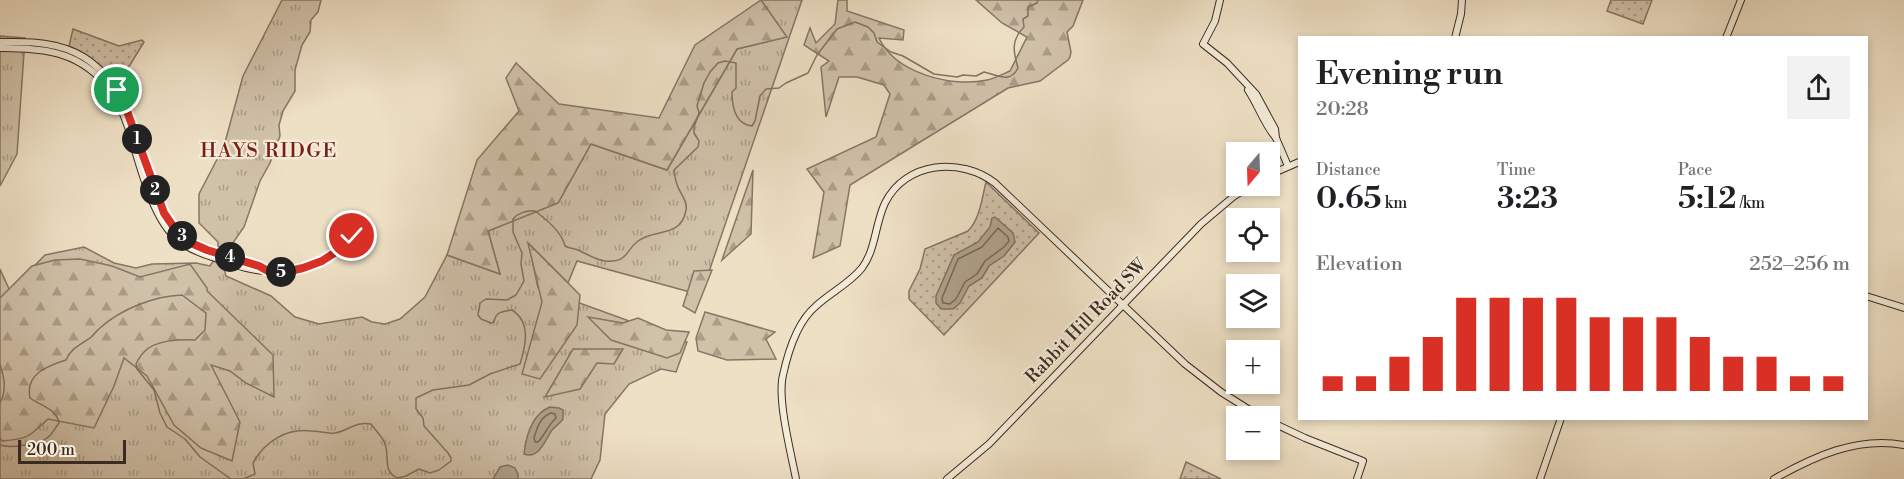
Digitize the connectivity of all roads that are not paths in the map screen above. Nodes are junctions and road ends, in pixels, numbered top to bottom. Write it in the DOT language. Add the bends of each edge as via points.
graph roads {
  1 [pos="1220,0"];
  2 [pos="1462,0"];
  3 [pos="1742,0"];
  4 [pos="1454,36"];
  5 [pos="1727,36"];
  6 [pos="0,42"];
  7 [pos="0,48"];
  8 [pos="1298,162"];
  9 [pos="1288,166"];
  10 [pos="1280,170"];
  11 [pos="1235,196"];
  12 [pos="352,236"];
  13 [pos="268,271"];
  14 [pos="1868,295"];
  15 [pos="1122,304"];
  16 [pos="1904,306"];
  17 [pos="1241,406"];
  18 [pos="1560,420"];
  19 [pos="1280,427"];
  20 [pos="1904,445"];
  21 [pos="796,479"];
  22 [pos="946,479"];
  23 [pos="1357,479"];
  24 [pos="1540,479"];
  25 [pos="1774,479"];
  1 -- 9 [label="street" via="1203,44 1227,63 1263,105"];
  2 -- 4 [label="street"];
  3 -- 5 [label="street"];
  6 -- 13 [label="street" via="54,45 99,69 124,103 161,207 175,229 199,247"];
  7 -- 13 [label="street" via="52,51 94,72 120,105 156,209 170,232 184,245 200,252"];
  8 -- 9 [label="street"];
  9 -- 10 [label="street"];
  11 -- 15 [label="street, Rabbit Hill Road SW" via="1201,224"];
  12 -- 13 [label="street" via="342,248 316,264 290,271"];
  14 -- 16 [label="street"];
  15 -- 17 [label="street" via="1196,373"];
  15 -- 21 [label="street" via="984,175 945,166 917,172 888,198 862,267 809,312 798,331 781,389"];
  15 -- 22 [label="street, Rabbit Hill Road SW" via="988,444"];
  18 -- 24 [label="street"];
  19 -- 23 [label="street" via="1363,461"];
  20 -- 25 [label="street" via="1848,446"];
}
